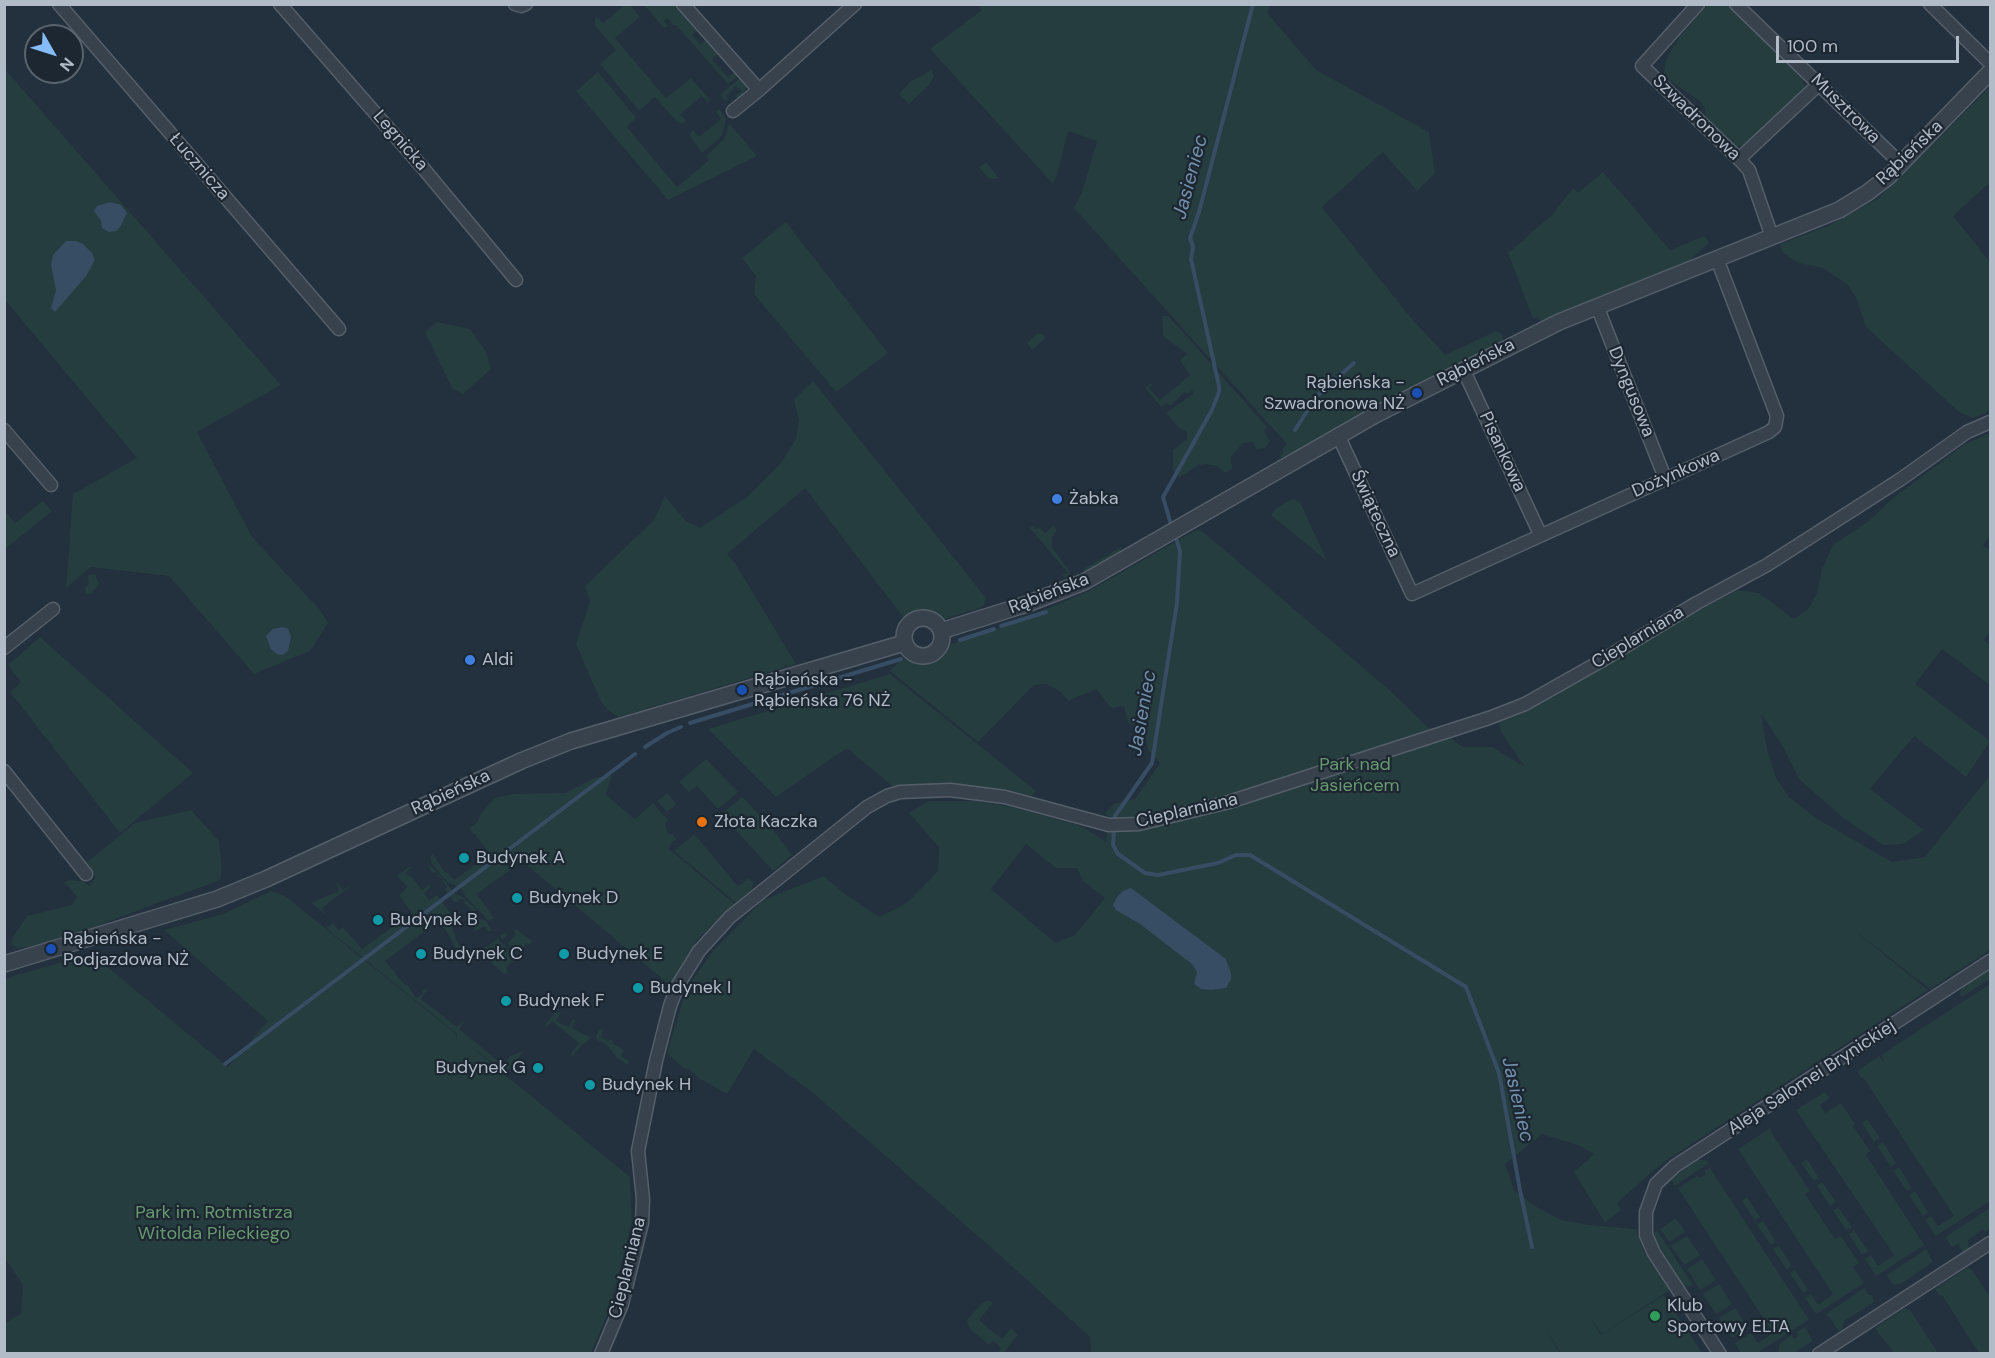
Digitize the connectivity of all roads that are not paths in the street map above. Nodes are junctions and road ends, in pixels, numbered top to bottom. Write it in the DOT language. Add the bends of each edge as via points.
graph roads {
  1 [pos="59,4"];
  2 [pos="280,4"];
  3 [pos="515,4"];
  4 [pos="526,4"];
  5 [pos="683,4"];
  6 [pos="855,4"];
  7 [pos="1698,4"];
  8 [pos="1736,4"];
  9 [pos="1930,4"];
  10 [pos="1990,63"];
  11 [pos="1990,72"];
  12 [pos="1820,84"];
  13 [pos="759,90"];
  14 [pos="733,111"];
  15 [pos="1739,159"];
  16 [pos="1900,165"];
  17 [pos="1772,237"];
  18 [pos="1717,259"];
  19 [pos="516,280"];
  20 [pos="1597,306"];
  21 [pos="339,329"];
  22 [pos="1463,369"];
  23 [pos="1990,422"];
  24 [pos="4,430"];
  25 [pos="1338,435"];
  26 [pos="1665,478"];
  27 [pos="51,485"];
  28 [pos="1540,534"];
  29 [pos="1412,594"];
  30 [pos="53,609"];
  31 [pos="941,632"];
  32 [pos="904,643"];
  33 [pos="4,648"];
  34 [pos="4,771"];
  35 [pos="86,874"];
  36 [pos="1990,961"];
  37 [pos="5,963"];
  38 [pos="1990,1243"];
  39 [pos="601,1353"];
  40 [pos="1720,1353"];
  41 [pos="1819,1353"];
  1 -- 21 [label="street, Łucznicza"];
  2 -- 19 [label="street, Legnicka"];
  3 -- 4 [label="street"];
  5 -- 13 [label="street"];
  6 -- 13 [label="street"];
  7 -- 15 [label="street, Szwadronowa" via="1642,66"];
  8 -- 12 [label="street, Musztrowa"];
  9 -- 10 [label="street"];
  11 -- 16 [label="street, Rąbieńska"];
  12 -- 15 [label="street"];
  12 -- 16 [label="street, Musztrowa"];
  13 -- 14 [label="street"];
  15 -- 17 [label="street, Szwadronowa" via="1749,170"];
  16 -- 17 [label="street, Rąbieńska" via="1853,202"];
  17 -- 18 [label="street, Rąbieńska"];
  18 -- 20 [label="street, Rąbieńska"];
  18 -- 26 [label="street, Dożynkowa" via="1777,423 1769,432"];
  20 -- 22 [label="street, Rąbieńska"];
  20 -- 26 [label="street, Dyngusowa"];
  22 -- 25 [label="street, Rąbieńska"];
  22 -- 28 [label="street, Pisankowa"];
  23 -- 39 [label="street, Cieplarniana" via="1967,432 1767,565 1515,709 1229,802 1139,824 1115,825 1005,797 950,790 894,794 873,803 716,931 685,972 666,1021 638,1151 642,1223 622,1304"];
  24 -- 27 [label="street"];
  25 -- 29 [label="street, Świąteczna"];
  25 -- 31 [label="street, Rąbieńska" via="1109,569 1067,589"];
  26 -- 28 [label="street, Dożynkowa"];
  28 -- 29 [label="street, Dożynkowa"];
  30 -- 33 [label="street"];
  31 -- 32 [label="street" via="941,644 928,656 916,656"];
  31 -- 32 [label="street" via="932,620 917,618 905,628"];
  32 -- 37 [label="street, Rąbieńska" via="571,741 223,896"];
  34 -- 35 [label="street"];
  36 -- 40 [label="street, Aleja Salomei Brynickiej" via="1675,1166 1656,1184 1647,1207 1645,1230 1654,1253"];
  38 -- 41 [label="street"];
}
